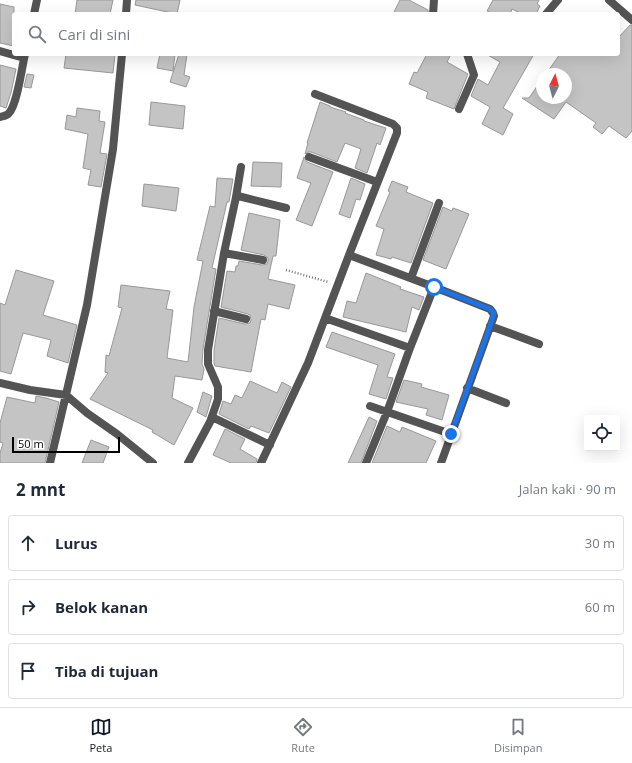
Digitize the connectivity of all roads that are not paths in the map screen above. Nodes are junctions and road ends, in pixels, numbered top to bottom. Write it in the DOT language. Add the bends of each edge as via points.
graph roads {
  1 [pos="37,0"];
  2 [pos="127,0"];
  3 [pos="434,0"];
  4 [pos="558,0"];
  5 [pos="609,0"];
  6 [pos="34,12"];
  7 [pos="126,12"];
  8 [pos="433,12"];
  9 [pos="548,12"];
  10 [pos="632,20"];
  11 [pos="0,51"];
  12 [pos="12,54"];
  13 [pos="24,56"];
  14 [pos="122,56"];
  15 [pos="468,56"];
  16 [pos="315,94"];
  17 [pos="459,109"];
  18 [pos="0,116"];
  19 [pos="309,157"];
  20 [pos="241,167"];
  21 [pos="377,182"];
  22 [pos="236,197"];
  23 [pos="439,203"];
  24 [pos="286,208"];
  25 [pos="224,253"];
  26 [pos="349,255"];
  27 [pos="263,260"];
  28 [pos="411,278"];
  29 [pos="434,287"];
  30 [pos="214,311"];
  31 [pos="325,318"];
  32 [pos="246,319"];
  33 [pos="490,326"];
  34 [pos="539,344"];
  35 [pos="410,348"];
  36 [pos="0,380"];
  37 [pos="0,383"];
  38 [pos="467,388"];
  39 [pos="66,395"];
  40 [pos="506,403"];
  41 [pos="370,406"];
  42 [pos="387,412"];
  43 [pos="212,417"];
  44 [pos="451,434"];
  45 [pos="270,445"];
  46 [pos="50,463"];
  47 [pos="153,463"];
  48 [pos="188,463"];
  49 [pos="261,463"];
  50 [pos="366,463"];
  51 [pos="441,463"];
  1 -- 6 [label="street"];
  2 -- 7 [label="street"];
  3 -- 8 [label="street"];
  4 -- 9 [label="street"];
  5 -- 10 [label="street"];
  11 -- 12 [label="street"];
  13 -- 18 [label="street" via="14,105 9,113"];
  14 -- 39 [label="street" via="113,149 99,239"];
  15 -- 17 [label="street" via="474,75"];
  16 -- 21 [label="street" via="393,124 397,128"];
  19 -- 21 [label="street"];
  20 -- 22 [label="street"];
  21 -- 26 [label="street"];
  22 -- 24 [label="street"];
  22 -- 25 [label="street"];
  23 -- 28 [label="street"];
  25 -- 27 [label="street"];
  25 -- 30 [label="street"];
  26 -- 28 [label="street"];
  26 -- 31 [label="street"];
  28 -- 29 [label="street"];
  29 -- 33 [label="street" via="490,309 494,316"];
  29 -- 35 [label="street"];
  30 -- 32 [label="street"];
  30 -- 43 [label="street" via="208,364 219,393"];
  31 -- 35 [label="street"];
  31 -- 45 [label="street" via="308,363"];
  33 -- 34 [label="street"];
  33 -- 38 [label="street"];
  35 -- 42 [label="street"];
  36 -- 39 [label="street"];
  37 -- 39 [label="street"];
  38 -- 40 [label="street"];
  38 -- 44 [label="street"];
  39 -- 46 [label="street"];
  39 -- 47 [label="street"];
  41 -- 42 [label="street"];
  42 -- 44 [label="street"];
  42 -- 50 [label="street"];
  43 -- 45 [label="street"];
  43 -- 48 [label="street"];
  44 -- 51 [label="street"];
  45 -- 49 [label="street"];
}
